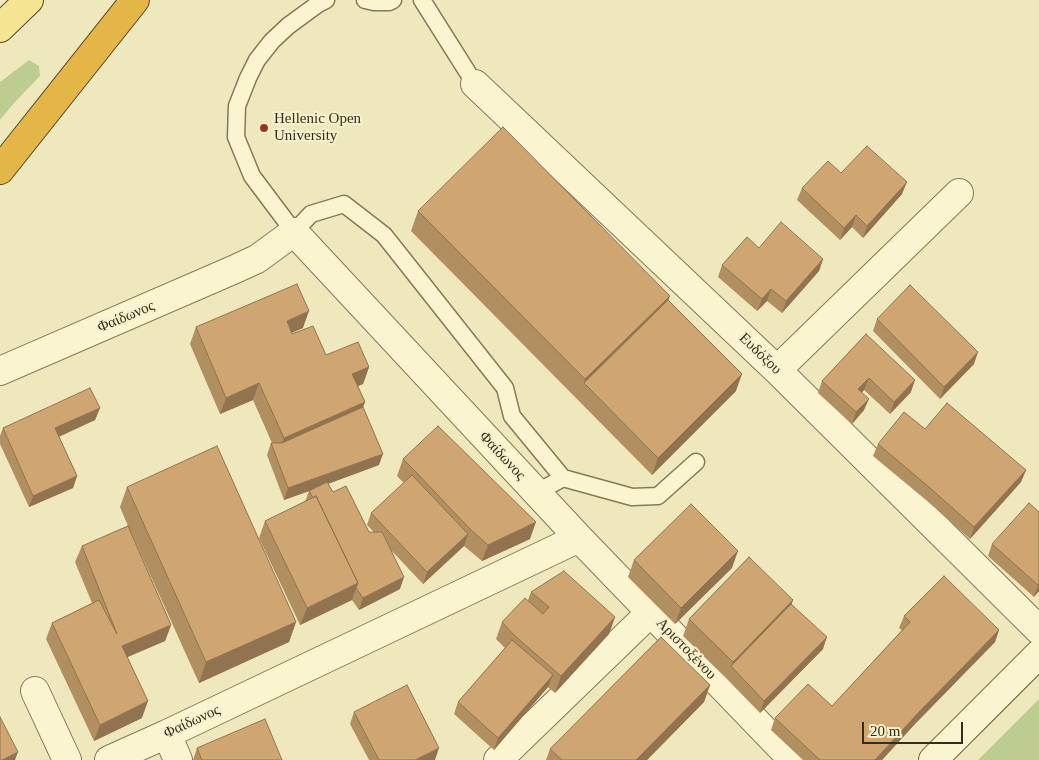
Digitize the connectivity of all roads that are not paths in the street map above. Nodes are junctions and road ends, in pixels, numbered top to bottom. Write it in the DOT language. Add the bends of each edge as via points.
graph roads {
  1 [pos="29,0"];
  2 [pos="135,0"];
  3 [pos="326,0"];
  4 [pos="365,0"];
  5 [pos="394,0"];
  6 [pos="422,0"];
  7 [pos="0,28"];
  8 [pos="475,84"];
  9 [pos="0,170"];
  10 [pos="960,193"];
  11 [pos="294,232"];
  12 [pos="777,370"];
  13 [pos="0,371"];
  14 [pos="696,462"];
  15 [pos="563,478"];
  16 [pos="536,493"];
  17 [pos="579,538"];
  18 [pos="651,612"];
  19 [pos="1039,630"];
  20 [pos="1039,654"];
  21 [pos="35,691"];
  22 [pos="167,734"];
  23 [pos="67,760"];
  24 [pos="109,760"];
  25 [pos="178,760"];
  26 [pos="498,760"];
  27 [pos="793,760"];
  28 [pos="933,760"];
  1 -- 7 [label="main road"];
  2 -- 9 [label="highway"];
  3 -- 11 [label="lane" via="288,26 257,60 237,106 236,137 252,176"];
  4 -- 5 [label="lane"];
  6 -- 8 [label="lane"];
  8 -- 12 [label="street, Ευδόξου"];
  10 -- 12 [label="street"];
  11 -- 13 [label="street, Φαίδωνος" via="257,258 233,270"];
  11 -- 15 [label="lane" via="311,214 344,204 384,235 506,388 512,416"];
  11 -- 16 [label="street, Φαίδωνος"];
  12 -- 19 [label="street, Ευδόξου"];
  14 -- 15 [label="lane" via="658,496 632,497"];
  15 -- 16 [label="lane"];
  16 -- 17 [label="street, Φαίδωνος"];
  17 -- 18 [label="street, Αριστοξένου"];
  17 -- 22 [label="street, Φαίδωνος"];
  18 -- 26 [label="street"];
  18 -- 27 [label="street, Αριστοξένου"];
  20 -- 28 [label="street"];
  21 -- 23 [label="street"];
  22 -- 24 [label="street, Φαίδωνος"];
  22 -- 25 [label="street"];
}
